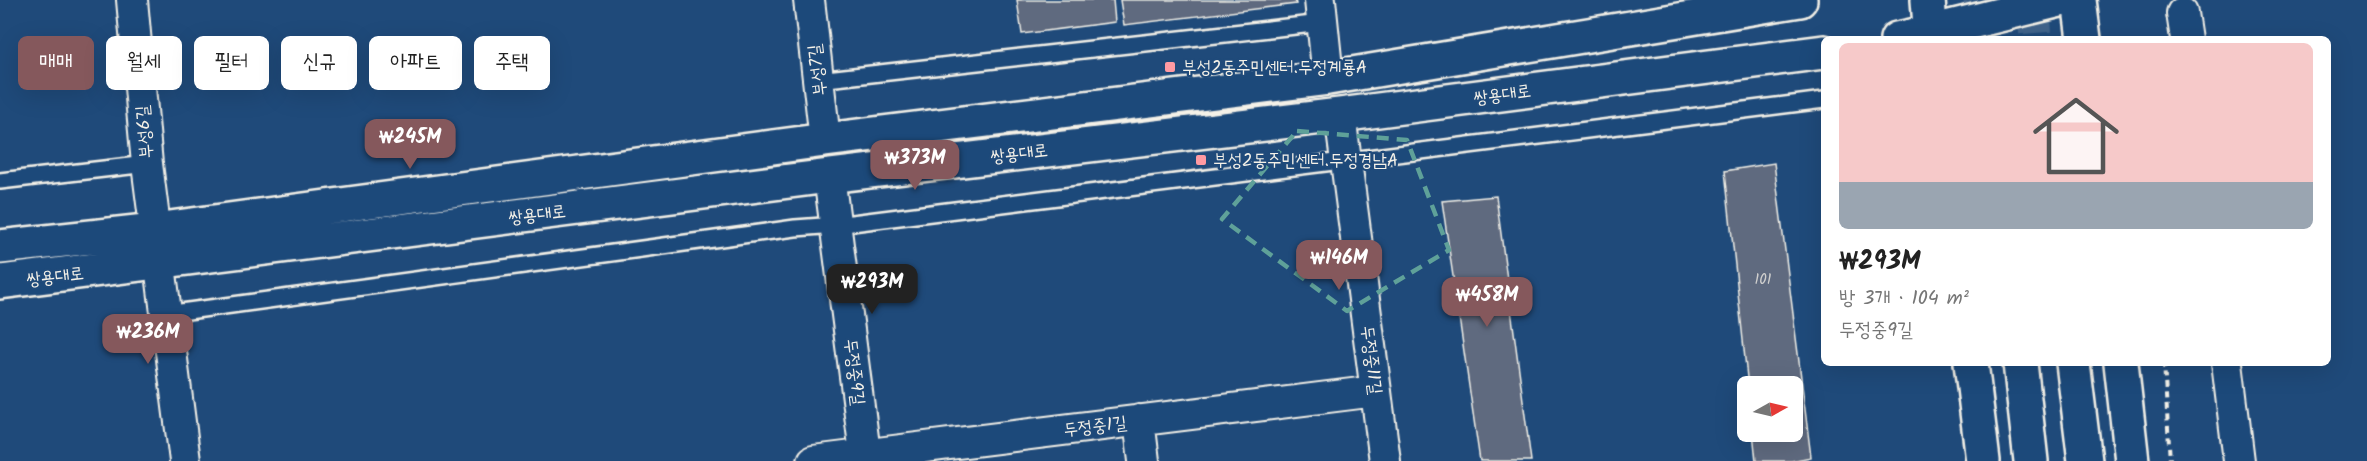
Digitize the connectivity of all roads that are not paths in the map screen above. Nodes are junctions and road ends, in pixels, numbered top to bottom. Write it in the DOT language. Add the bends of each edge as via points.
graph roads {
  1 [pos="132,0"];
  2 [pos="809,0"];
  3 [pos="1800,0"];
  4 [pos="1928,0"];
  5 [pos="2060,0"];
  6 [pos="2079,0"];
  7 [pos="1321,12"];
  8 [pos="1931,36"];
  9 [pos="2084,36"];
  10 [pos="1821,52"];
  11 [pos="1328,78"];
  12 [pos="818,80"];
  13 [pos="1821,100"];
  14 [pos="1340,116"];
  15 [pos="825,140"];
  16 [pos="1346,160"];
  17 [pos="147,164"];
  18 [pos="829,176"];
  19 [pos="0,181"];
  20 [pos="836,225"];
  21 [pos="155,230"];
  22 [pos="0,247"];
  23 [pos="159,263"];
  24 [pos="0,282"];
  25 [pos="166,314"];
  26 [pos="1971,366"];
  27 [pos="2020,366"];
  28 [pos="2073,366"];
  29 [pos="2121,366"];
  30 [pos="2226,366"];
  31 [pos="1376,391"];
  32 [pos="1139,420"];
  33 [pos="866,458"];
  34 [pos="185,461"];
  35 [pos="813,461"];
  36 [pos="1144,461"];
  37 [pos="1385,461"];
  38 [pos="1983,461"];
  39 [pos="2031,461"];
  40 [pos="2085,461"];
  41 [pos="2132,461"];
  42 [pos="2239,461"];
  1 -- 17 [label="street, 부성6길"];
  2 -- 12 [label="street, 부성7길"];
  3 -- 11 [label="street, 쌍용대로"];
  4 -- 8 [label="street"];
  5 -- 8 [label="street"];
  6 -- 9 [label="street"];
  7 -- 11 [label="street"];
  7 -- 12 [label="lane"];
  10 -- 14 [label="street, 쌍용대로"];
  11 -- 15 [label="street, 쌍용대로"];
  12 -- 15 [label="street, 부성7길"];
  13 -- 16 [label="lane"];
  14 -- 16 [label="street, 두정중11길"];
  14 -- 18 [label="street, 쌍용대로"];
  15 -- 21 [label="street, 쌍용대로"];
  16 -- 20 [label="lane"];
  16 -- 31 [label="street, 두정중11길"];
  17 -- 19 [label="lane"];
  17 -- 21 [label="street, 부성6길"];
  18 -- 20 [label="street, 두정중9길"];
  18 -- 23 [label="street, 쌍용대로"];
  20 -- 25 [label="lane"];
  20 -- 33 [label="street, 두정중9길"];
  21 -- 22 [label="street, 쌍용대로"];
  21 -- 23 [label="street, 부성6길"];
  23 -- 24 [label="street, 쌍용대로"];
  23 -- 25 [label="street, 부성6길"];
  25 -- 34 [label="street, 부성6길"];
  26 -- 38 [label="street"];
  27 -- 39 [label="street"];
  28 -- 40 [label="street"];
  29 -- 41 [label="street"];
  30 -- 42 [label="street"];
  31 -- 32 [label="street, 두정중1길"];
  31 -- 37 [label="street, 두정중11길"];
  32 -- 33 [label="street, 두정중1길"];
  32 -- 36 [label="street"];
  33 -- 35 [label="street, 두정중1길"];
}
